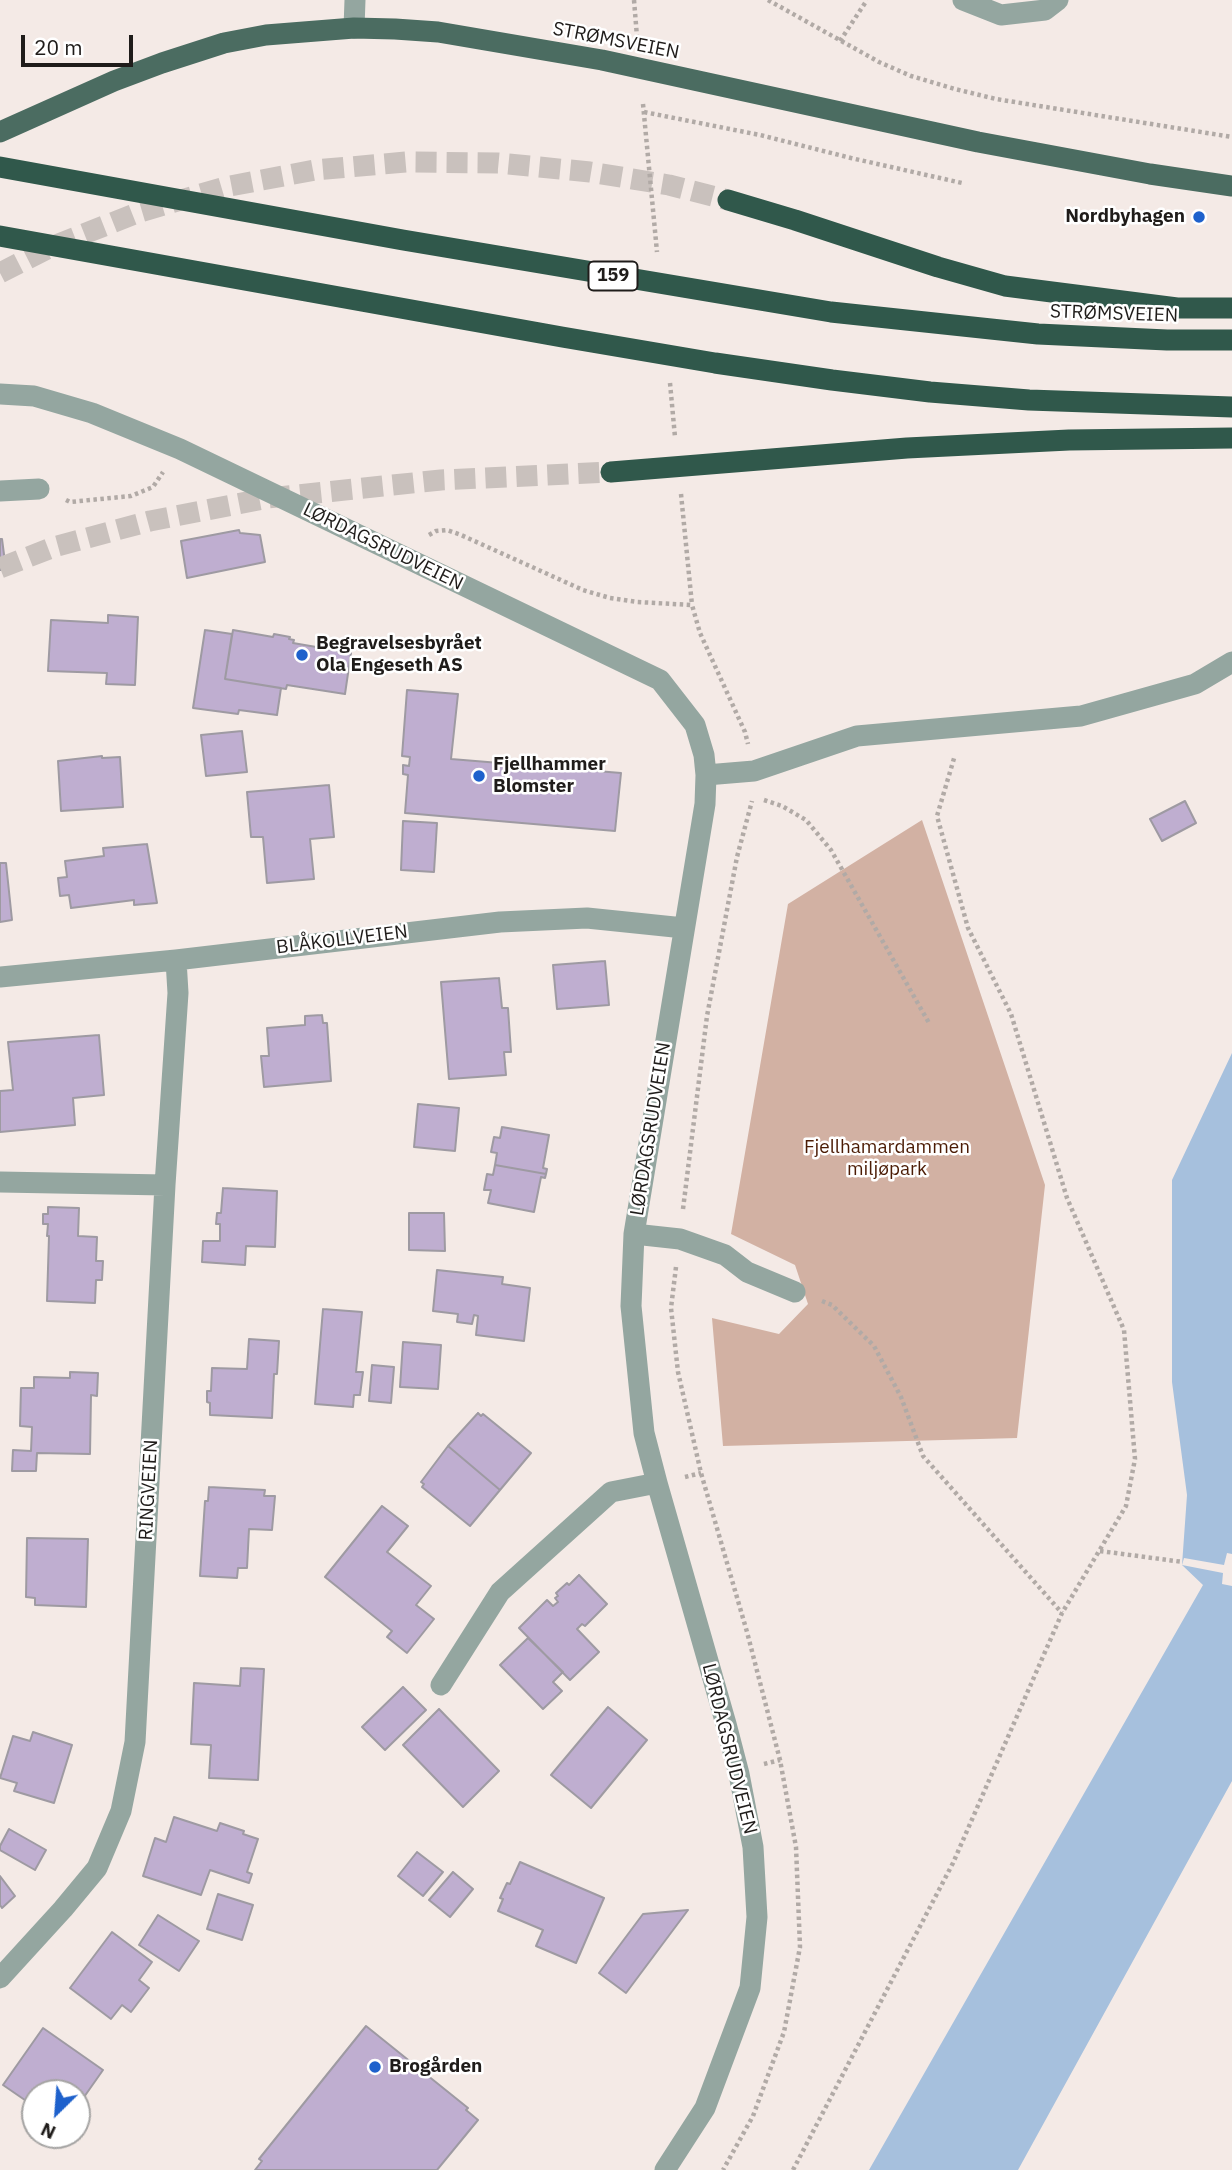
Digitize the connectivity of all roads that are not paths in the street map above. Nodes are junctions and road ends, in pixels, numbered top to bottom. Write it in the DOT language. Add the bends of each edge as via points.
graph roads {
  1 [pos="355,0"];
  2 [pos="963,0"];
  3 [pos="1058,0"];
  4 [pos="354,28"];
  5 [pos="0,132"];
  6 [pos="0,167"];
  7 [pos="1232,186"];
  8 [pos="728,200"];
  9 [pos="0,236"];
  10 [pos="1232,308"];
  11 [pos="1232,340"];
  12 [pos="0,394"];
  13 [pos="1232,407"];
  14 [pos="1232,438"];
  15 [pos="611,472"];
  16 [pos="39,489"];
  17 [pos="0,491"];
  18 [pos="1232,662"];
  19 [pos="706,775"];
  20 [pos="684,928"];
  21 [pos="176,960"];
  22 [pos="0,978"];
  23 [pos="0,1182"];
  24 [pos="165,1185"];
  25 [pos="634,1234"];
  26 [pos="795,1292"];
  27 [pos="657,1483"];
  28 [pos="441,1685"];
  29 [pos="0,1979"];
  30 [pos="665,2170"];
  1 -- 4 [label="street"];
  2 -- 3 [label="street" via="1001,15 1045,10"];
  4 -- 5 [label="main road, STRØMSVEIEN" via="224,43 114,81"];
  4 -- 7 [label="main road, STRØMSVEIEN" via="438,32 602,60 978,142"];
  6 -- 11 [label="highway, STRØMSVEIEN / 159" via="831,312 1038,334"];
  8 -- 10 [label="highway" via="1005,286 1177,308"];
  9 -- 13 [label="highway" via="600,344 832,380 1029,400"];
  12 -- 19 [label="street, LØRDAGSRUDVEIEN" via="34,397 92,414 180,449 660,680 695,725"];
  14 -- 15 [label="highway" via="907,448"];
  16 -- 17 [label="street"];
  18 -- 19 [label="street" via="1195,684 1080,716 857,736 754,771"];
  19 -- 20 [label="street, LØRDAGSRUDVEIEN"];
  20 -- 21 [label="street, BLÅKOLLVEIEN" via="587,918 500,922"];
  20 -- 25 [label="street, LØRDAGSRUDVEIEN"];
  21 -- 22 [label="street, BLÅKOLLVEIEN"];
  21 -- 24 [label="street, RINGVEIEN" via="178,993"];
  23 -- 24 [label="street"];
  24 -- 29 [label="street, RINGVEIEN" via="135,1742 121,1811 97,1868"];
  25 -- 26 [label="street" via="680,1239 725,1255 747,1272"];
  25 -- 27 [label="street, LØRDAGSRUDVEIEN" via="631,1306 637,1376"];
  27 -- 28 [label="street" via="611,1492 500,1592"];
  27 -- 30 [label="street, LØRDAGSRUDVEIEN" via="739,1774 753,1847 757,1917 750,1988 705,2108"];
}
